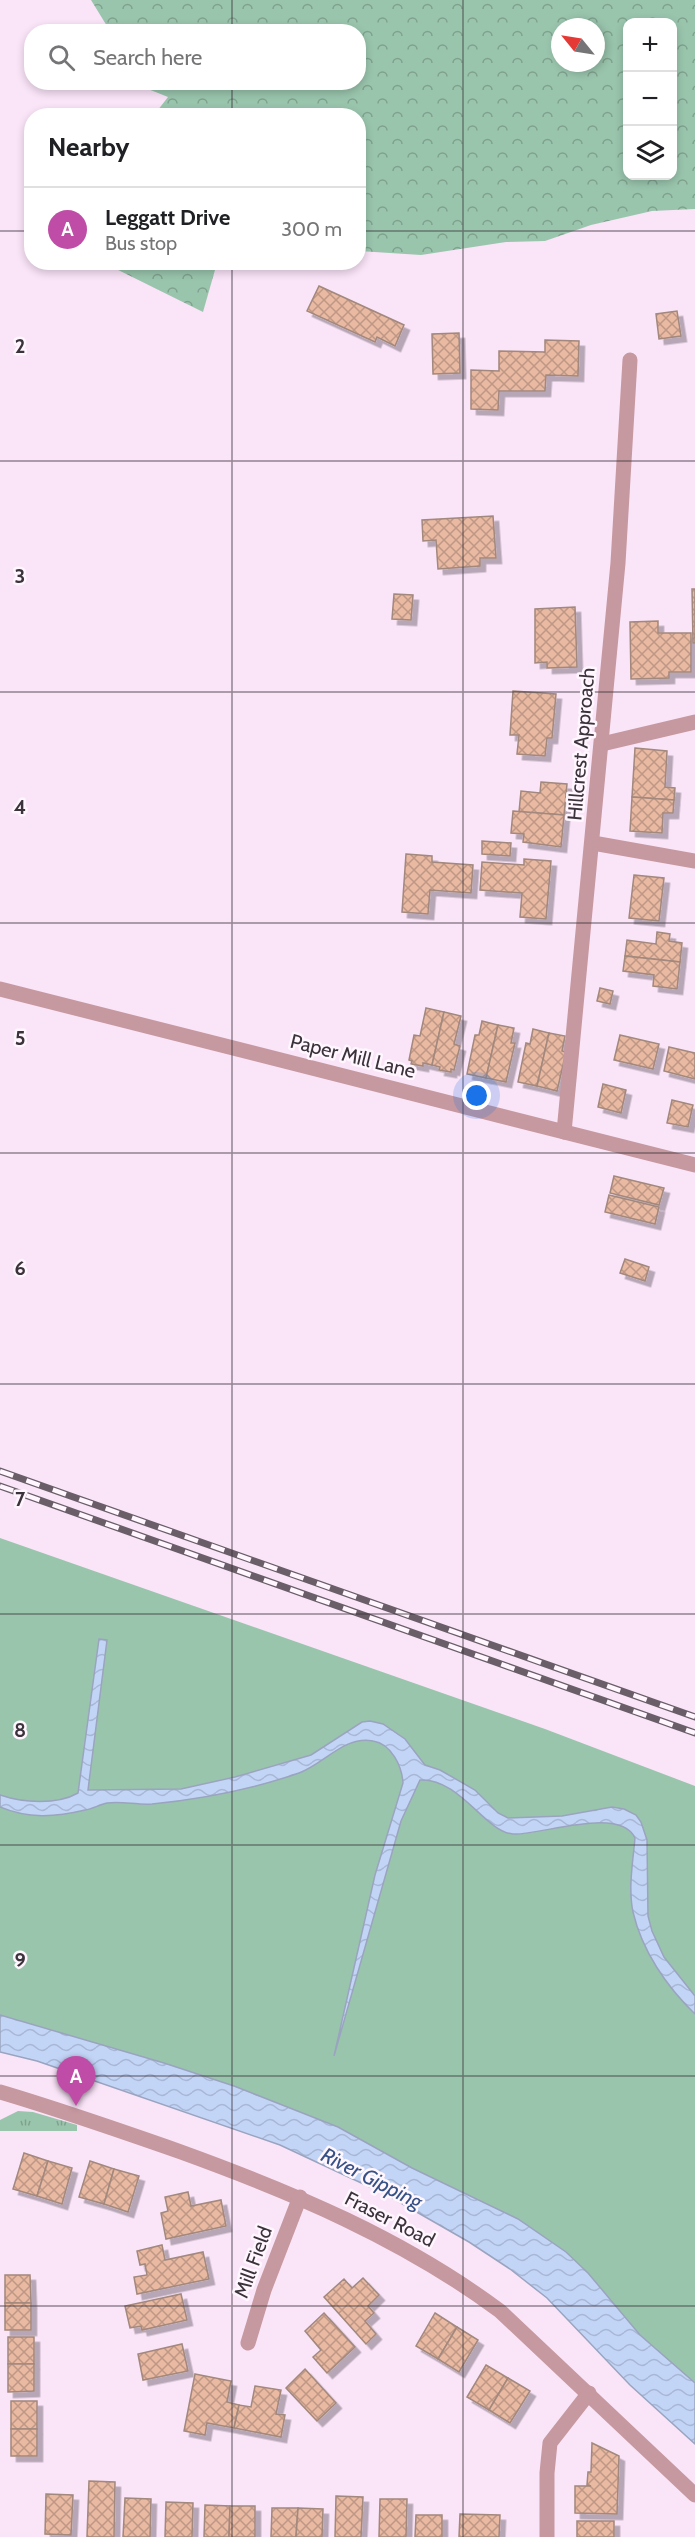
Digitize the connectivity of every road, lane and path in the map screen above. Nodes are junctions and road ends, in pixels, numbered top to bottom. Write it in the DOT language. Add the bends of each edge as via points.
graph roads {
  1 [pos="630,360"];
  2 [pos="695,722"];
  3 [pos="602,744"];
  4 [pos="592,843"];
  5 [pos="695,861"];
  6 [pos="0,990"];
  7 [pos="564,1132"];
  8 [pos="695,1165"];
  9 [pos="0,2092"];
  10 [pos="300,2197"];
  11 [pos="248,2343"];
  12 [pos="589,2393"];
  13 [pos="695,2495"];
  14 [pos="547,2537"];
  1 -- 3 [label="street, Hillcrest Approach"];
  2 -- 3 [label="street"];
  3 -- 4 [label="street, Hillcrest Approach"];
  4 -- 5 [label="street"];
  4 -- 7 [label="street, Hillcrest Approach"];
  6 -- 7 [label="street, Paper Mill Lane"];
  7 -- 8 [label="street, Paper Mill Lane"];
  9 -- 10 [label="street, Fraser Road" via="72,2114"];
  10 -- 11 [label="street, Mill Field"];
  10 -- 12 [label="street, Fraser Road" via="413,2253 469,2288"];
  12 -- 13 [label="street, Fraser Road"];
  12 -- 14 [label="street" via="550,2443"];
}
